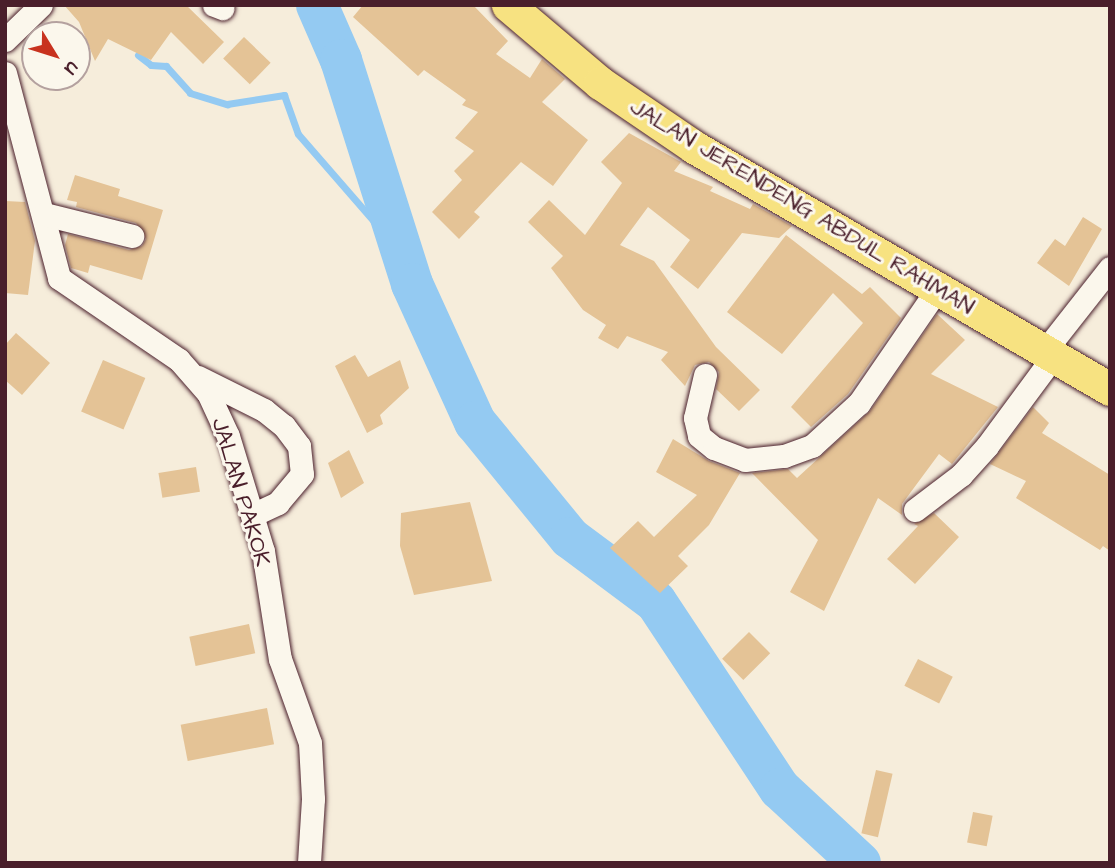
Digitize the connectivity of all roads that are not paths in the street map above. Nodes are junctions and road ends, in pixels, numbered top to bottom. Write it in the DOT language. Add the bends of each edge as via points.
graph roads {
  1 [pos="41,5"];
  2 [pos="508,5"];
  3 [pos="5,40"];
  4 [pos="5,73"];
  5 [pos="44,214"];
  6 [pos="132,236"];
  7 [pos="1110,268"];
  8 [pos="938,288"];
  9 [pos="1047,355"];
  10 [pos="195,375"];
  11 [pos="705,375"];
  12 [pos="1110,389"];
  13 [pos="915,510"];
  14 [pos="252,516"];
  15 [pos="309,863"];
  1 -- 3 [label="street"];
  2 -- 8 [label="highway, JALAN JERENDENG ABDUL RAHMAN" via="600,83 694,147"];
  4 -- 5 [label="street, JALAN PAKOK"];
  5 -- 6 [label="street"];
  5 -- 10 [label="street, JALAN PAKOK" via="62,283 147,336"];
  7 -- 9 [label="street"];
  8 -- 9 [label="highway, JALAN JERENDENG ABDUL RAHMAN"];
  8 -- 11 [label="street" via="859,403 812,446 784,456 745,460 713,448 699,436 695,418"];
  9 -- 12 [label="highway, JALAN JERENDENG ABDUL RAHMAN"];
  9 -- 13 [label="street" via="978,456"];
  10 -- 14 [label="street, JALAN PAKOK" via="228,436"];
  10 -- 14 [label="street" via="264,410 299,446 302,474 278,503"];
  14 -- 15 [label="street, JALAN PAKOK" via="263,551 277,649 310,743"];
}
